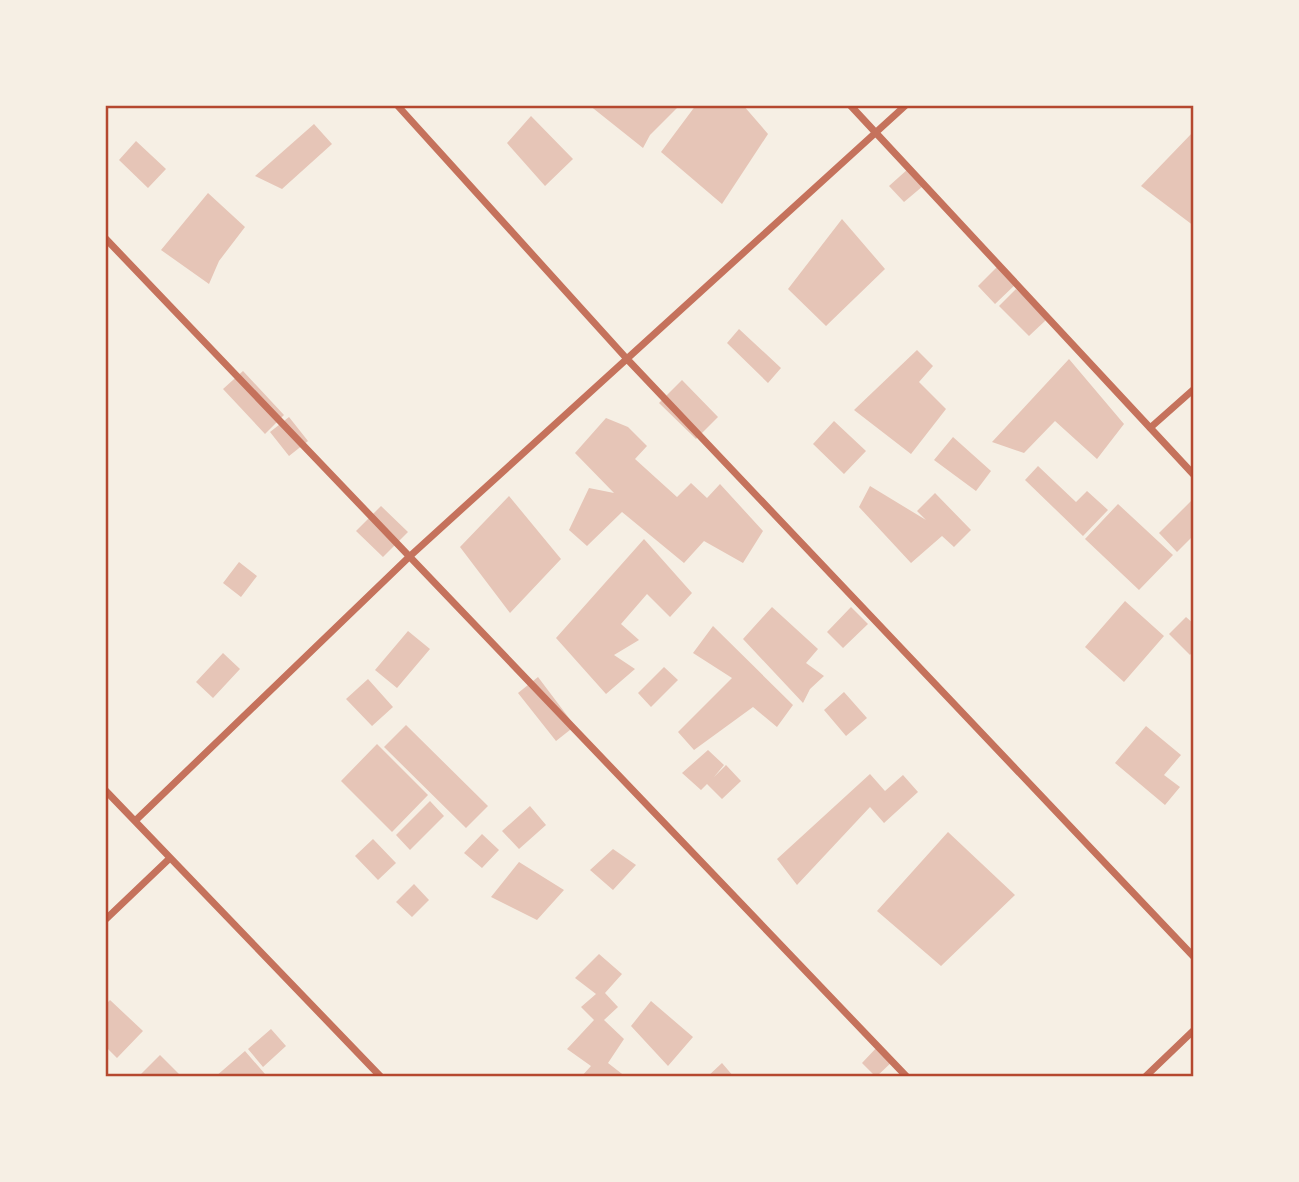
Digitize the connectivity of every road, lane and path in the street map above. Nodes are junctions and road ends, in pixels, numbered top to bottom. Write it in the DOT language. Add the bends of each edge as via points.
graph roads {
  1 [pos="397,105"];
  2 [pos="850,105"];
  3 [pos="906,105"];
  4 [pos="876,134"];
  5 [pos="105,239"];
  6 [pos="627,359"];
  7 [pos="1194,389"];
  8 [pos="1150,428"];
  9 [pos="1194,475"];
  10 [pos="409,557"];
  11 [pos="105,790"];
  12 [pos="135,821"];
  13 [pos="170,858"];
  14 [pos="105,920"];
  15 [pos="1194,957"];
  16 [pos="1194,1030"];
  17 [pos="381,1077"];
  18 [pos="907,1077"];
  19 [pos="1144,1077"];
  1 -- 6 [label="street"];
  2 -- 4 [label="street"];
  3 -- 4 [label="street"];
  4 -- 6 [label="street"];
  4 -- 8 [label="street"];
  5 -- 10 [label="street"];
  6 -- 10 [label="street"];
  6 -- 15 [label="street"];
  7 -- 8 [label="street"];
  8 -- 9 [label="street"];
  10 -- 12 [label="street"];
  10 -- 18 [label="street"];
  11 -- 12 [label="street"];
  12 -- 13 [label="street"];
  13 -- 14 [label="street"];
  13 -- 17 [label="street"];
  16 -- 19 [label="street"];
}
